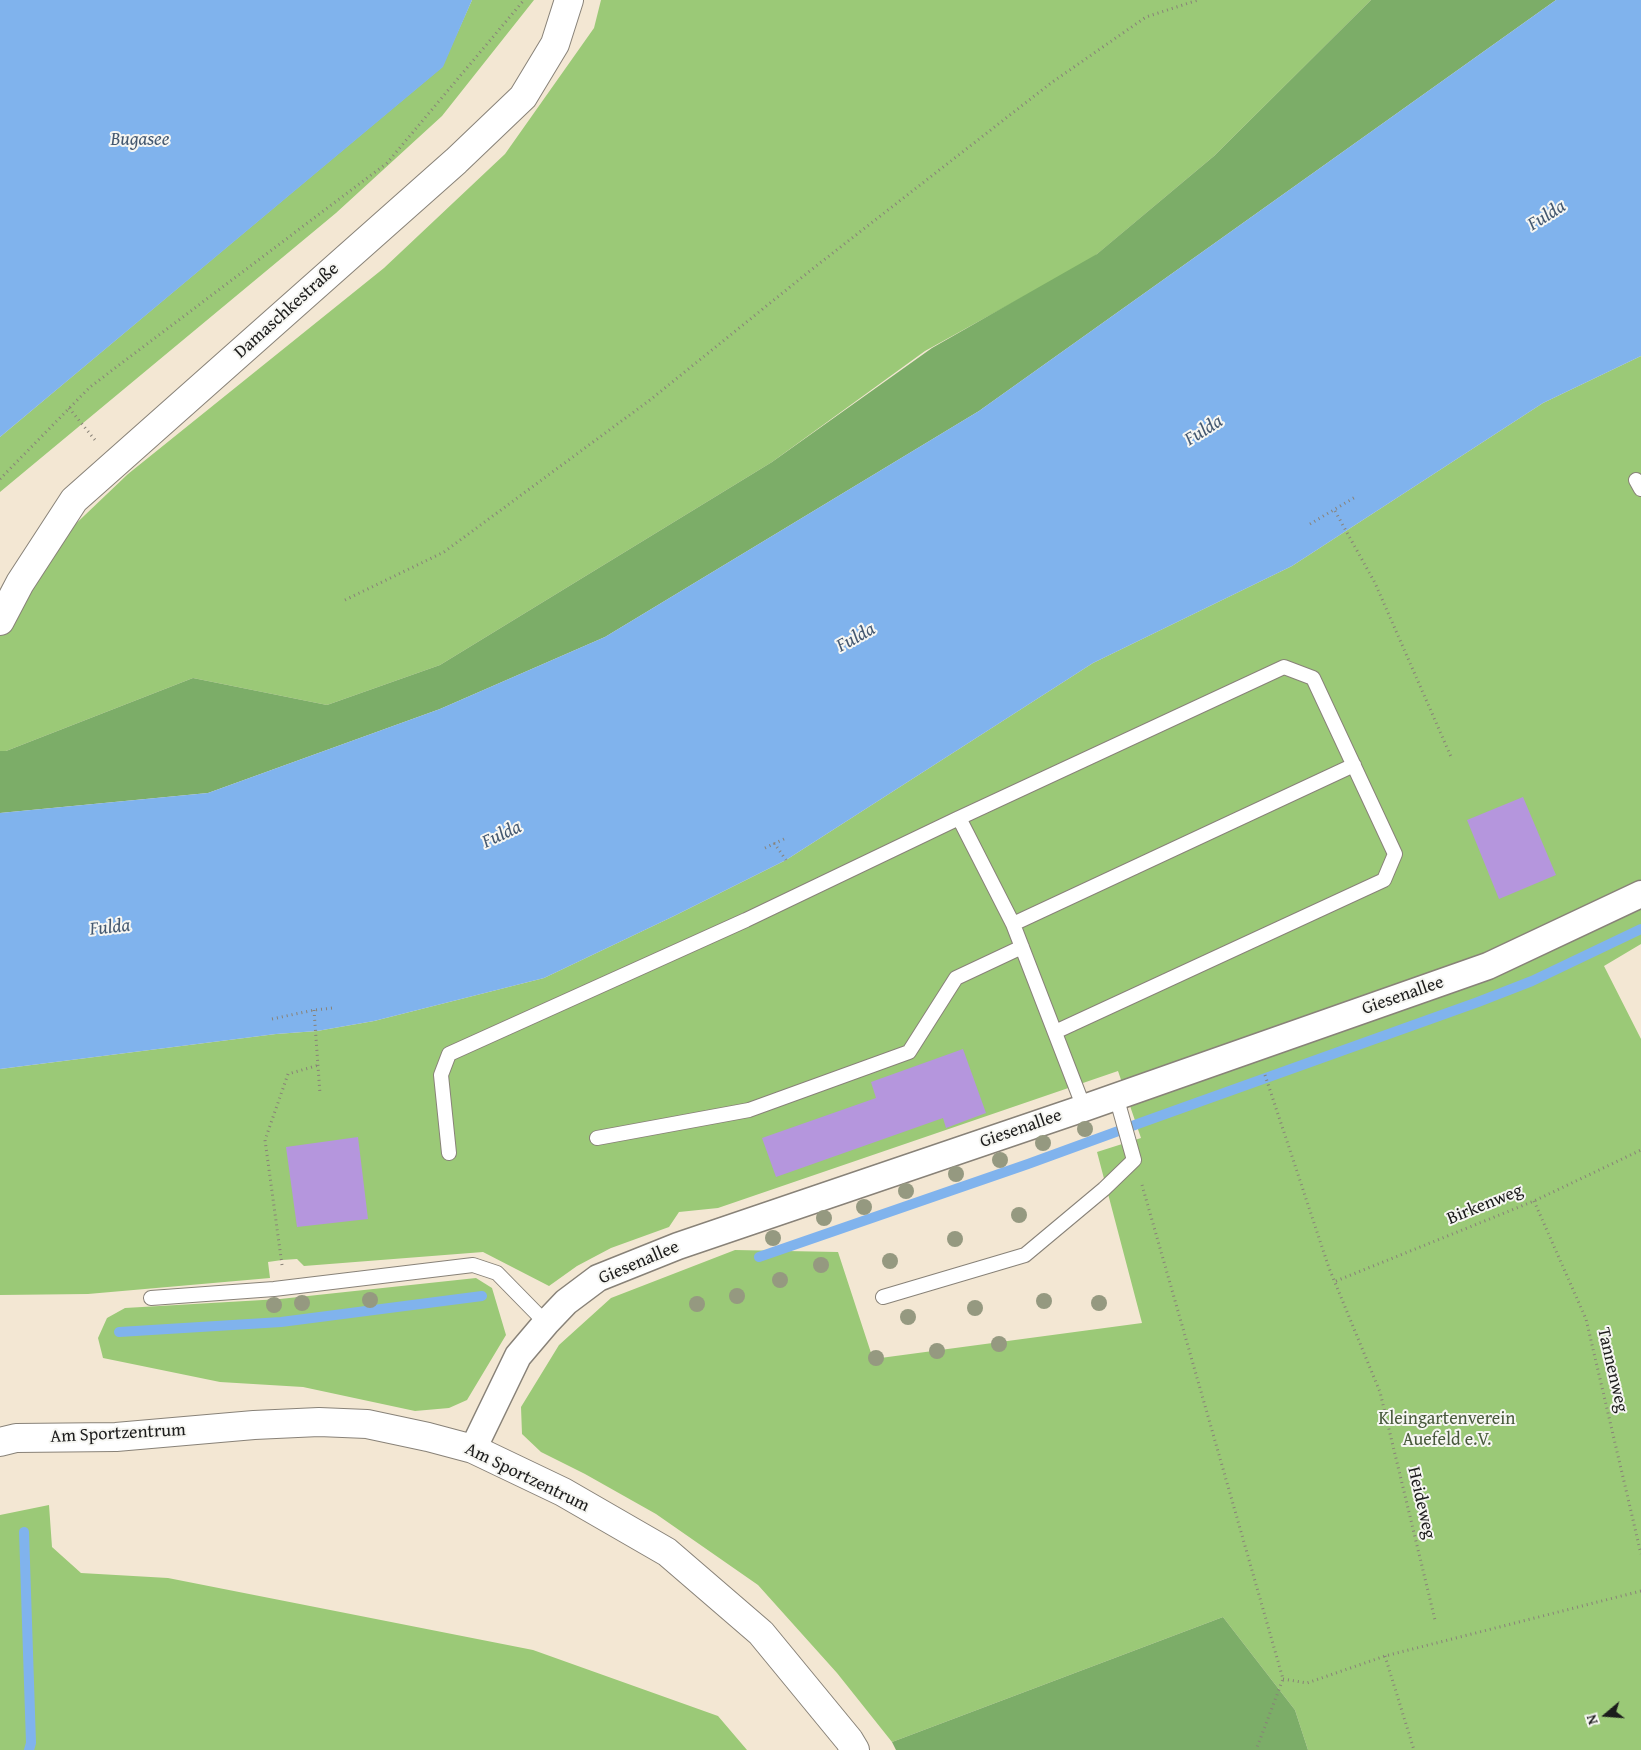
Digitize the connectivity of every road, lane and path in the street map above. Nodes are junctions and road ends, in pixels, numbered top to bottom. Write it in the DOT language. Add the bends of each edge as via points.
graph roads {
  1 [pos="524,0"];
  2 [pos="569,0"];
  3 [pos="1198,0"];
  4 [pos="69,408"];
  5 [pos="114,464"];
  6 [pos="0,479"];
  7 [pos="1358,496"];
  8 [pos="1335,511"];
  9 [pos="1310,524"];
  10 [pos="345,600"];
  11 [pos="0,621"];
  12 [pos="1452,759"];
  13 [pos="1354,765"];
  14 [pos="959,818"];
  15 [pos="784,838"];
  16 [pos="774,843"];
  17 [pos="765,848"];
  18 [pos="786,860"];
  19 [pos="1639,901"];
  20 [pos="1013,924"];
  21 [pos="1022,947"];
  22 [pos="333,1008"];
  23 [pos="314,1010"];
  24 [pos="272,1019"];
  25 [pos="1055,1032"];
  26 [pos="319,1065"];
  27 [pos="1264,1072"];
  28 [pos="320,1094"];
  29 [pos="1119,1106"];
  30 [pos="1084,1108"];
  31 [pos="597,1138"];
  32 [pos="1641,1150"];
  33 [pos="449,1153"];
  34 [pos="1134,1160"];
  35 [pos="1534,1200"];
  36 [pos="1336,1281"];
  37 [pos="285,1288"];
  38 [pos="883,1297"];
  39 [pos="150,1298"];
  40 [pos="546,1322"];
  41 [pos="5,1437"];
  42 [pos="473,1449"];
  43 [pos="1641,1554"];
  44 [pos="1641,1591"];
  45 [pos="1434,1620"];
  46 [pos="1385,1656"];
  47 [pos="1283,1679"];
  48 [pos="854,1750"];
  49 [pos="1256,1750"];
  50 [pos="1414,1750"];
  1 -- 4 [label="path" via="387,164 90,386"];
  2 -- 5 [label="street, Damaschkestraße" via="555,44 523,97 456,161"];
  3 -- 10 [label="path" via="1146,17 1051,83 650,400 444,552"];
  4 -- 5 [label="path"];
  4 -- 6 [label="path"];
  5 -- 11 [label="street, Damaschkestraße" via="74,500 20,583"];
  7 -- 8 [label="path"];
  8 -- 9 [label="path"];
  8 -- 12 [label="path" via="1375,583"];
  13 -- 14 [label="lane" via="1313,678 1284,667"];
  13 -- 20 [label="lane"];
  13 -- 25 [label="lane" via="1395,854 1384,880"];
  14 -- 20 [label="lane"];
  14 -- 33 [label="lane" via="746,920 449,1054 441,1076"];
  15 -- 16 [label="path"];
  16 -- 17 [label="path"];
  16 -- 18 [label="path"];
  19 -- 29 [label="street, Giesenallee" via="1488,966"];
  20 -- 21 [label="lane"];
  21 -- 25 [label="lane"];
  21 -- 31 [label="lane" via="956,978 909,1052 749,1110"];
  22 -- 23 [label="path"];
  23 -- 24 [label="path"];
  23 -- 26 [label="path"];
  25 -- 30 [label="lane"];
  26 -- 28 [label="path"];
  26 -- 37 [label="path" via="288,1074 265,1140"];
  27 -- 36 [label="path, Heideweg"];
  29 -- 30 [label="street, Giesenallee"];
  29 -- 34 [label="lane"];
  30 -- 40 [label="street, Giesenallee" via="669,1250 598,1278"];
  32 -- 35 [label="path, Birkenweg"];
  34 -- 38 [label="lane" via="1025,1255"];
  34 -- 47 [label="path"];
  35 -- 36 [label="path, Birkenweg"];
  35 -- 43 [label="path, Tannenweg" via="1586,1319"];
  36 -- 45 [label="path, Heideweg" via="1380,1392"];
  37 -- 39 [label="lane"];
  37 -- 40 [label="lane" via="473,1265 497,1273"];
  40 -- 42 [label="street, Giesenallee" via="518,1356"];
  41 -- 42 [label="street, Am Sportzentrum" via="116,1437 319,1422 367,1424"];
  42 -- 48 [label="street, Am Sportzentrum" via="563,1492 667,1552 761,1633"];
  44 -- 46 [label="path"];
  46 -- 47 [label="path" via="1307,1683"];
  46 -- 50 [label="path"];
  47 -- 49 [label="path"];
}
